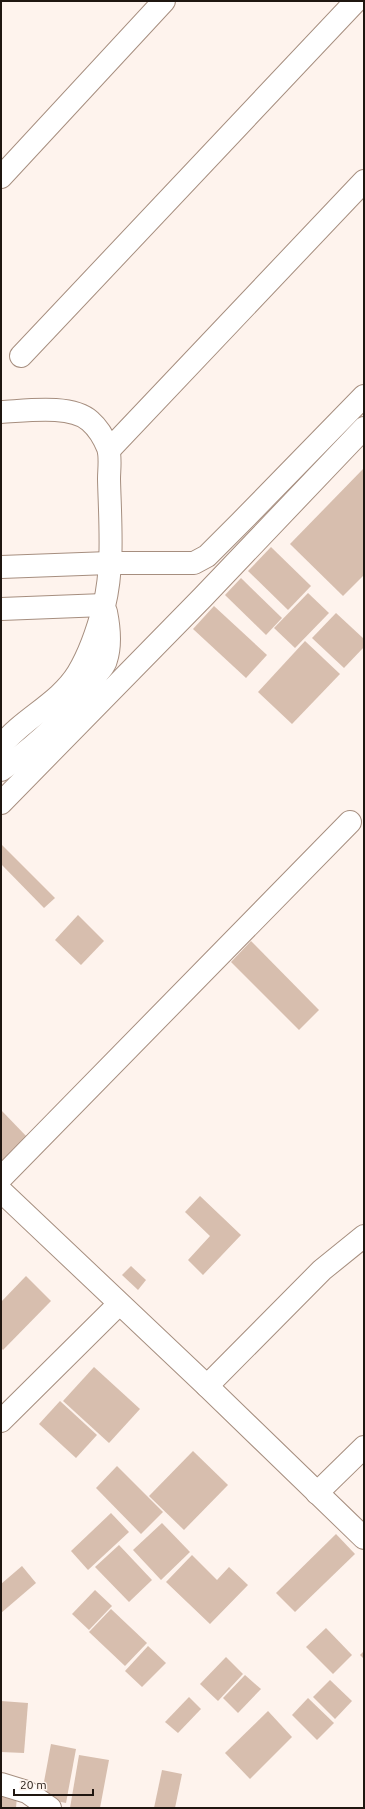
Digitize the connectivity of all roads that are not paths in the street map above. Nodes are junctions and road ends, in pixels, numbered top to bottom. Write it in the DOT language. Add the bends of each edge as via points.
graph roads {
  1 [pos="164,1"];
  2 [pos="356,1"];
  3 [pos="1,177"];
  4 [pos="364,182"];
  5 [pos="20,356"];
  6 [pos="364,396"];
  7 [pos="1,412"];
  8 [pos="364,428"];
  9 [pos="109,450"];
  10 [pos="109,563"];
  11 [pos="1,567"];
  12 [pos="104,605"];
  13 [pos="1,609"];
  14 [pos="1,746"];
  15 [pos="1,770"];
  16 [pos="1,803"];
  17 [pos="350,822"];
  18 [pos="1,1178"];
  19 [pos="1,1191"];
  20 [pos="364,1236"];
  21 [pos="119,1304"];
  22 [pos="207,1386"];
  23 [pos="1,1421"];
  24 [pos="364,1447"];
  25 [pos="317,1493"];
  26 [pos="364,1538"];
  27 [pos="1,1784"];
  28 [pos="50,1808"];
  1 -- 3 [label="street"];
  2 -- 5 [label="street"];
  4 -- 9 [label="street"];
  6 -- 10 [label="street" via="207,556 194,563"];
  7 -- 9 [label="street" via="70,412 89,420 101,434"];
  8 -- 16 [label="street"];
  9 -- 10 [label="street"];
  10 -- 11 [label="street"];
  10 -- 12 [label="street"];
  12 -- 13 [label="street"];
  12 -- 14 [label="street" via="88,656 76,675 59,696 10,734"];
  12 -- 15 [label="street" via="110,631 106,661 90,686 59,720"];
  17 -- 18 [label="street"];
  19 -- 21 [label="street"];
  20 -- 22 [label="street" via="322,1270"];
  21 -- 22 [label="street"];
  21 -- 23 [label="street"];
  22 -- 25 [label="street"];
  24 -- 25 [label="street"];
  25 -- 26 [label="street"];
  27 -- 28 [label="street" via="27,1792"];
}
